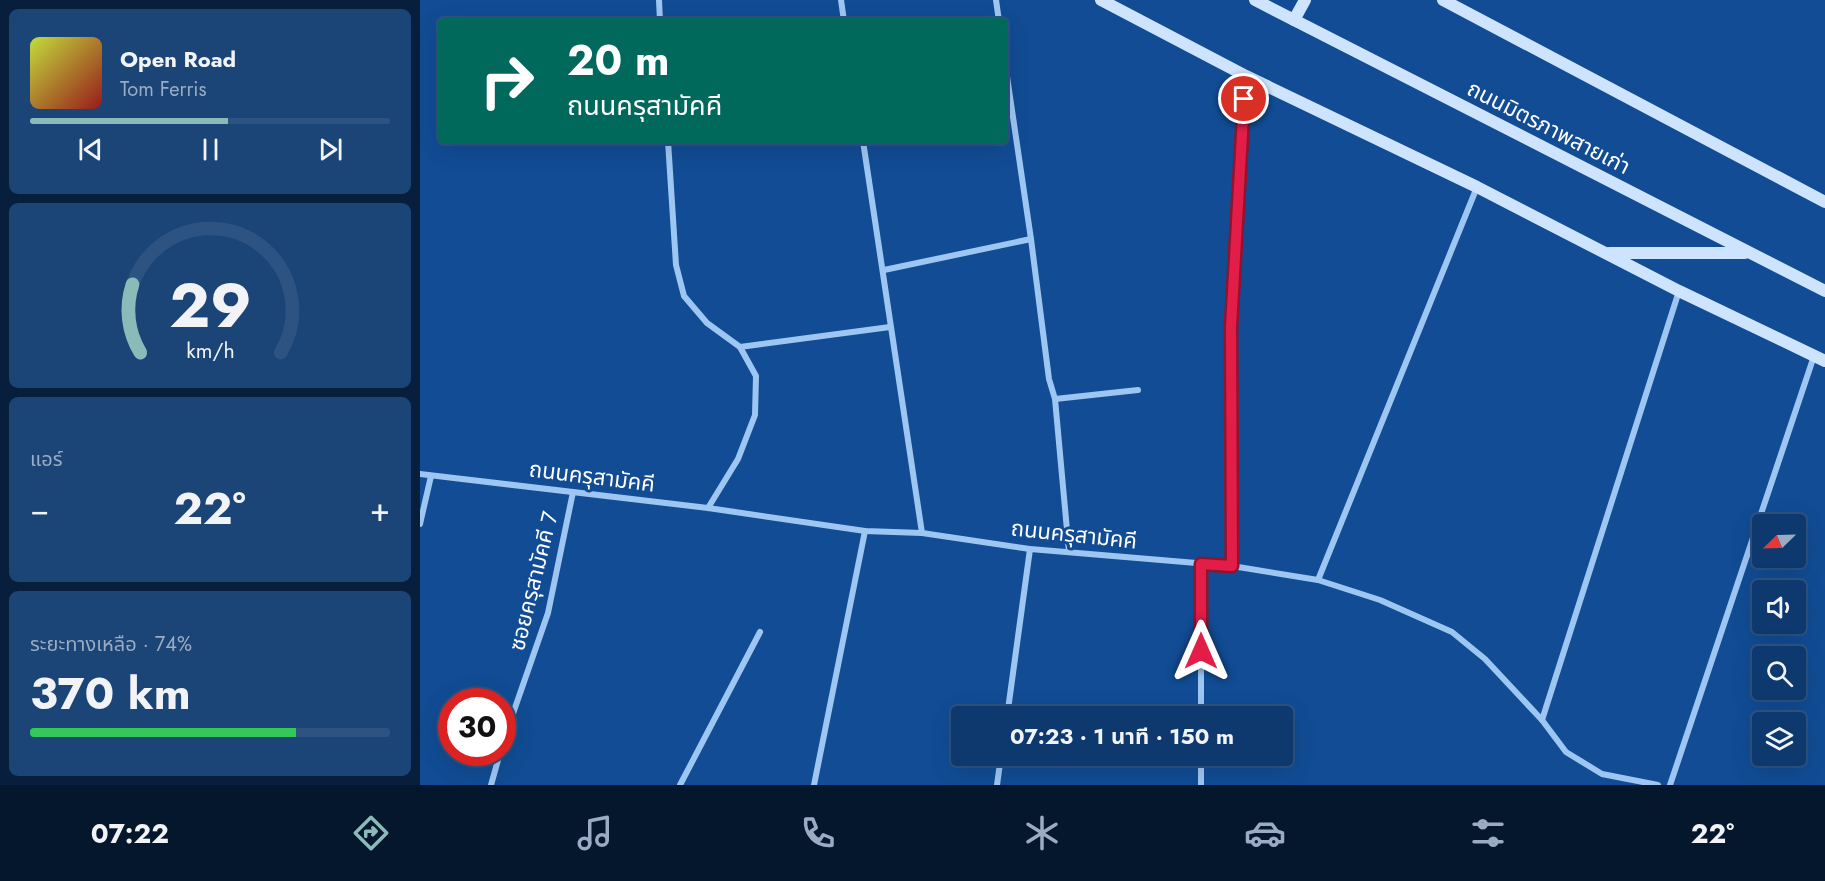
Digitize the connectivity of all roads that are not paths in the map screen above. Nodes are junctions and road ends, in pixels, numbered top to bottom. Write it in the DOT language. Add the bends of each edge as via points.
graph roads {
  1 [pos="659,0"];
  2 [pos="841,0"];
  3 [pos="996,0"];
  4 [pos="1101,0"];
  5 [pos="1255,0"];
  6 [pos="1305,0"];
  7 [pos="1443,0"];
  8 [pos="660,18"];
  9 [pos="844,18"];
  10 [pos="999,18"];
  11 [pos="1294,20"];
  12 [pos="1245,76"];
  13 [pos="1008,83"];
  14 [pos="668,144"];
  15 [pos="863,144"];
  16 [pos="1478,187"];
  17 [pos="1825,202"];
  18 [pos="1031,238"];
  19 [pos="1607,253"];
  20 [pos="1749,253"];
  21 [pos="884,270"];
  22 [pos="1679,291"];
  23 [pos="1825,291"];
  24 [pos="890,327"];
  25 [pos="740,347"];
  26 [pos="1820,358"];
  27 [pos="1138,390"];
  28 [pos="1054,399"];
  29 [pos="420,474"];
  30 [pos="431,476"];
  31 [pos="573,492"];
  32 [pos="708,508"];
  33 [pos="420,524"];
  34 [pos="866,531"];
  35 [pos="922,533"];
  36 [pos="1030,549"];
  37 [pos="1069,552"];
  38 [pos="1201,564"];
  39 [pos="1232,566"];
  40 [pos="1318,580"];
  41 [pos="760,632"];
  42 [pos="516,706"];
  43 [pos="1009,706"];
  44 [pos="1201,706"];
  45 [pos="1542,720"];
  46 [pos="496,766"];
  47 [pos="1000,766"];
  48 [pos="1201,766"];
  49 [pos="491,785"];
  50 [pos="681,785"];
  51 [pos="814,785"];
  52 [pos="997,785"];
  53 [pos="1201,785"];
  54 [pos="1659,785"];
  55 [pos="1670,785"];
  1 -- 8 [label="street"];
  2 -- 9 [label="street"];
  3 -- 10 [label="street"];
  4 -- 12 [label="main road"];
  5 -- 11 [label="main road, ถนนมิตรภาพสายเก่า"];
  6 -- 11 [label="main road"];
  7 -- 17 [label="main road"];
  11 -- 20 [label="main road, ถนนมิตรภาพสายเก่า"];
  12 -- 16 [label="main road"];
  12 -- 39 [label="street" via="1231,327"];
  13 -- 18 [label="street"];
  14 -- 25 [label="street" via="676,265 684,296 707,323"];
  15 -- 21 [label="street"];
  16 -- 19 [label="main road"];
  16 -- 40 [label="street"];
  18 -- 21 [label="street"];
  18 -- 28 [label="street"];
  19 -- 20 [label="main road"];
  19 -- 22 [label="main road"];
  20 -- 23 [label="main road, ถนนมิตรภาพสายเก่า"];
  21 -- 24 [label="street"];
  22 -- 26 [label="main road"];
  22 -- 45 [label="street"];
  24 -- 25 [label="street"];
  24 -- 35 [label="street"];
  25 -- 32 [label="street" via="756,376 755,415 738,459"];
  26 -- 55 [label="street"];
  27 -- 28 [label="street"];
  28 -- 37 [label="street"];
  29 -- 30 [label="street, ถนนครุสามัคคี"];
  30 -- 31 [label="street, ถนนครุสามัคคี"];
  30 -- 33 [label="street"];
  31 -- 32 [label="street, ถนนครุสามัคคี"];
  31 -- 42 [label="street, ซอยครุสามัคคี 7" via="548,613"];
  32 -- 34 [label="street, ถนนครุสามัคคี"];
  34 -- 35 [label="street, ถนนครุสามัคคี"];
  34 -- 51 [label="street"];
  35 -- 36 [label="street, ถนนครุสามัคคี"];
  36 -- 37 [label="street, ถนนครุสามัคคี"];
  36 -- 43 [label="street"];
  37 -- 38 [label="street, ถนนครุสามัคคี"];
  38 -- 39 [label="street, ถนนครุสามัคคี"];
  38 -- 44 [label="street"];
  39 -- 40 [label="street, ถนนครุสามัคคี"];
  40 -- 45 [label="street, ถนนครุสามัคคี" via="1380,600 1452,632 1485,659"];
  41 -- 50 [label="street"];
  45 -- 54 [label="street, ถนนครุสามัคคี" via="1566,752 1602,774"];
  46 -- 49 [label="street"];
  47 -- 52 [label="street"];
  48 -- 53 [label="street"];
}
